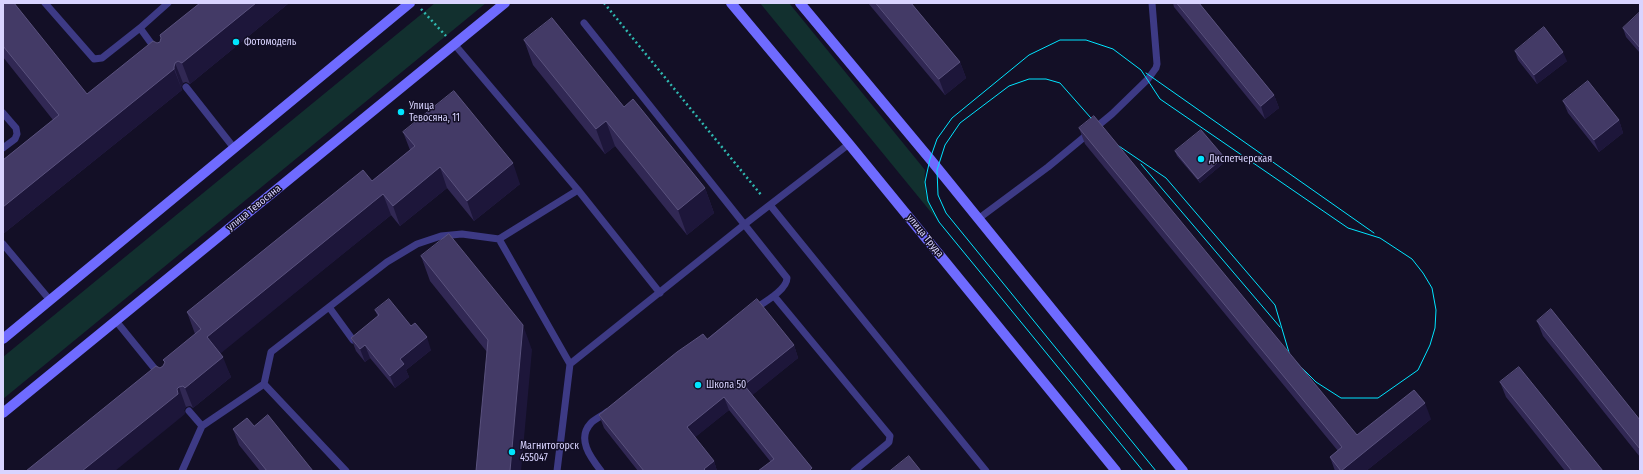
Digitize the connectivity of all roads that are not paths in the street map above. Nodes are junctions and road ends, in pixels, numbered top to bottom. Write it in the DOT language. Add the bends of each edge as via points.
graph roads {
  1 [pos="45,3"];
  2 [pos="168,3"];
  3 [pos="505,3"];
  4 [pos="731,3"];
  5 [pos="800,3"];
  6 [pos="1152,3"];
  7 [pos="406,4"];
  8 [pos="584,23"];
  9 [pos="140,28"];
  10 [pos="455,45"];
  11 [pos="159,53"];
  12 [pos="186,87"];
  13 [pos="3,113"];
  14 [pos="849,144"];
  15 [pos="3,148"];
  16 [pos="234,148"];
  17 [pos="578,190"];
  18 [pos="770,205"];
  19 [pos="978,219"];
  20 [pos="745,224"];
  21 [pos="499,239"];
  22 [pos="3,244"];
  23 [pos="660,293"];
  24 [pos="774,296"];
  25 [pos="49,299"];
  26 [pos="329,307"];
  27 [pos="748,313"];
  28 [pos="116,321"];
  29 [pos="3,339"];
  30 [pos="352,340"];
  31 [pos="570,364"];
  32 [pos="162,378"];
  33 [pos="264,384"];
  34 [pos="611,409"];
  35 [pos="189,411"];
  36 [pos="3,413"];
  37 [pos="202,426"];
  38 [pos="182,471"];
  39 [pos="346,471"];
  40 [pos="557,471"];
  41 [pos="601,471"];
  42 [pos="854,471"];
  43 [pos="986,471"];
  44 [pos="1116,471"];
  45 [pos="1183,471"];
  1 -- 9 [label="lane" via="92,58 97,60"];
  2 -- 9 [label="lane"];
  3 -- 10 [label="main road, улица Тевосяна"];
  4 -- 14 [label="main road, улица Труда"];
  5 -- 19 [label="main road"];
  6 -- 19 [label="lane" via="1157,64 1148,79 1112,114 1048,167"];
  7 -- 16 [label="main road"];
  8 -- 20 [label="lane"];
  9 -- 11 [label="lane"];
  10 -- 17 [label="lane"];
  10 -- 28 [label="main road, улица Тевосяна"];
  12 -- 16 [label="lane"];
  13 -- 15 [label="lane" via="18,134"];
  14 -- 18 [label="lane"];
  14 -- 44 [label="main road, улица Труда"];
  16 -- 25 [label="main road"];
  17 -- 21 [label="lane"];
  17 -- 23 [label="lane"];
  18 -- 20 [label="lane"];
  18 -- 43 [label="lane"];
  19 -- 45 [label="main road"];
  20 -- 23 [label="lane"];
  20 -- 24 [label="lane" via="787,278 786,283"];
  21 -- 26 [label="lane" via="462,234 441,236 417,244 387,262"];
  21 -- 31 [label="lane"];
  22 -- 25 [label="lane"];
  23 -- 31 [label="lane"];
  24 -- 27 [label="lane"];
  24 -- 42 [label="lane" via="890,436 887,444"];
  25 -- 29 [label="main road"];
  26 -- 30 [label="lane"];
  26 -- 33 [label="lane" via="271,352"];
  28 -- 32 [label="lane"];
  28 -- 36 [label="main road, улица Тевосяна"];
  31 -- 40 [label="lane"];
  33 -- 37 [label="lane"];
  33 -- 39 [label="lane"];
  34 -- 41 [label="lane" via="591,423 586,431 588,452"];
  35 -- 37 [label="lane"];
  37 -- 38 [label="lane"];
}
